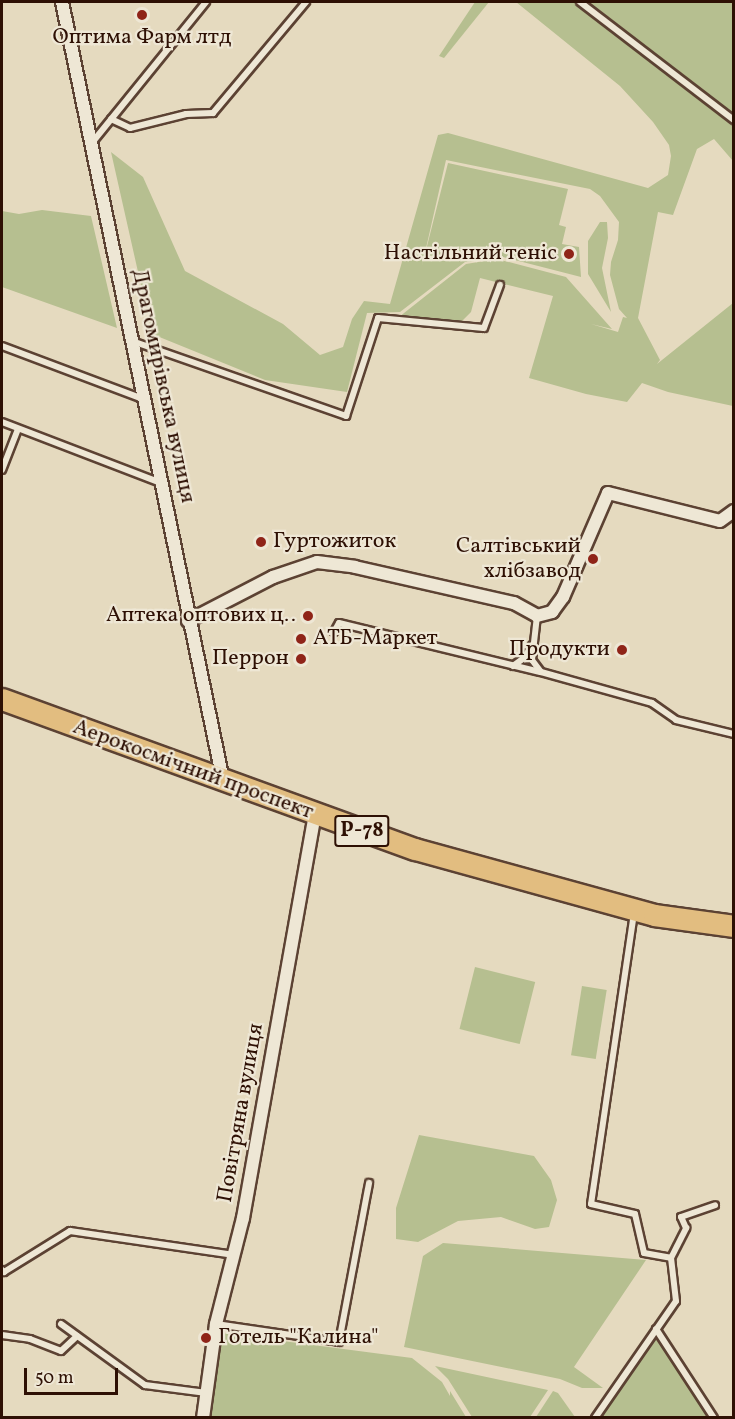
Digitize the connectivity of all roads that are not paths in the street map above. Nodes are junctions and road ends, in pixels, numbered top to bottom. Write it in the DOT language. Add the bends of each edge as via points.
graph roads {
  1 [pos="62,2"];
  2 [pos="206,2"];
  3 [pos="306,2"];
  4 [pos="580,2"];
  5 [pos="111,119"];
  6 [pos="734,120"];
  7 [pos="91,144"];
  8 [pos="500,285"];
  9 [pos="132,341"];
  10 [pos="2,346"];
  11 [pos="144,399"];
  12 [pos="2,422"];
  13 [pos="18,429"];
  14 [pos="2,470"];
  15 [pos="161,483"];
  16 [pos="734,511"];
  17 [pos="537,616"];
  18 [pos="188,621"];
  19 [pos="334,632"];
  20 [pos="532,644"];
  21 [pos="513,666"];
  22 [pos="541,672"];
  23 [pos="2,699"];
  24 [pos="734,734"];
  25 [pos="223,780"];
  26 [pos="315,815"];
  27 [pos="634,909"];
  28 [pos="734,926"];
  29 [pos="369,1183"];
  30 [pos="715,1204"];
  31 [pos="234,1255"];
  32 [pos="671,1258"];
  33 [pos="2,1270"];
  34 [pos="61,1324"];
  35 [pos="216,1324"];
  36 [pos="656,1329"];
  37 [pos="2,1335"];
  38 [pos="76,1336"];
  39 [pos="206,1393"];
  40 [pos="203,1418"];
  41 [pos="595,1418"];
  42 [pos="714,1418"];
  1 -- 7 [label="street, Драгомирівська вулиця"];
  2 -- 5 [label="lane"];
  3 -- 5 [label="lane" via="213,113 186,114 130,128"];
  4 -- 6 [label="lane"];
  5 -- 7 [label="lane"];
  7 -- 9 [label="street, Драгомирівська вулиця"];
  8 -- 9 [label="lane" via="484,328 378,318 346,416"];
  9 -- 11 [label="street, Драгомирівська вулиця"];
  10 -- 11 [label="lane"];
  11 -- 15 [label="street, Драгомирівська вулиця"];
  12 -- 13 [label="lane"];
  13 -- 14 [label="lane"];
  13 -- 15 [label="lane"];
  15 -- 18 [label="street, Драгомирівська вулиця"];
  16 -- 17 [label="street" via="720,521 608,494 563,597 552,612"];
  17 -- 18 [label="street" via="514,603 317,562 273,578"];
  17 -- 20 [label="lane"];
  18 -- 25 [label="street, Драгомирівська вулиця"];
  19 -- 21 [label="lane" via="339,623"];
  20 -- 21 [label="lane" via="524,658"];
  20 -- 22 [label="lane" via="532,660"];
  21 -- 22 [label="lane"];
  22 -- 24 [label="lane" via="652,703 676,720"];
  23 -- 25 [label="highway, Аерокосмічний проспект / Р-78"];
  25 -- 26 [label="highway, Аерокосмічний проспект / Р-78"];
  26 -- 27 [label="highway, Аерокосмічний проспект / Р-78" via="415,849"];
  26 -- 31 [label="street, Повітряна вулиця"];
  27 -- 28 [label="highway, Аерокосмічний проспект / Р-78"];
  27 -- 32 [label="lane" via="591,1204 635,1214 644,1252"];
  29 -- 35 [label="lane" via="339,1342"];
  30 -- 32 [label="lane" via="681,1217 686,1228"];
  31 -- 33 [label="lane" via="70,1231"];
  31 -- 35 [label="street, Повітряна вулиця"];
  32 -- 36 [label="lane" via="676,1301"];
  34 -- 38 [label="lane"];
  35 -- 39 [label="street, Повітряна вулиця"];
  36 -- 41 [label="lane"];
  36 -- 42 [label="lane"];
  37 -- 38 [label="lane" via="30,1339 61,1351"];
  38 -- 39 [label="lane" via="145,1385"];
  39 -- 40 [label="street, Повітряна вулиця"];
}
